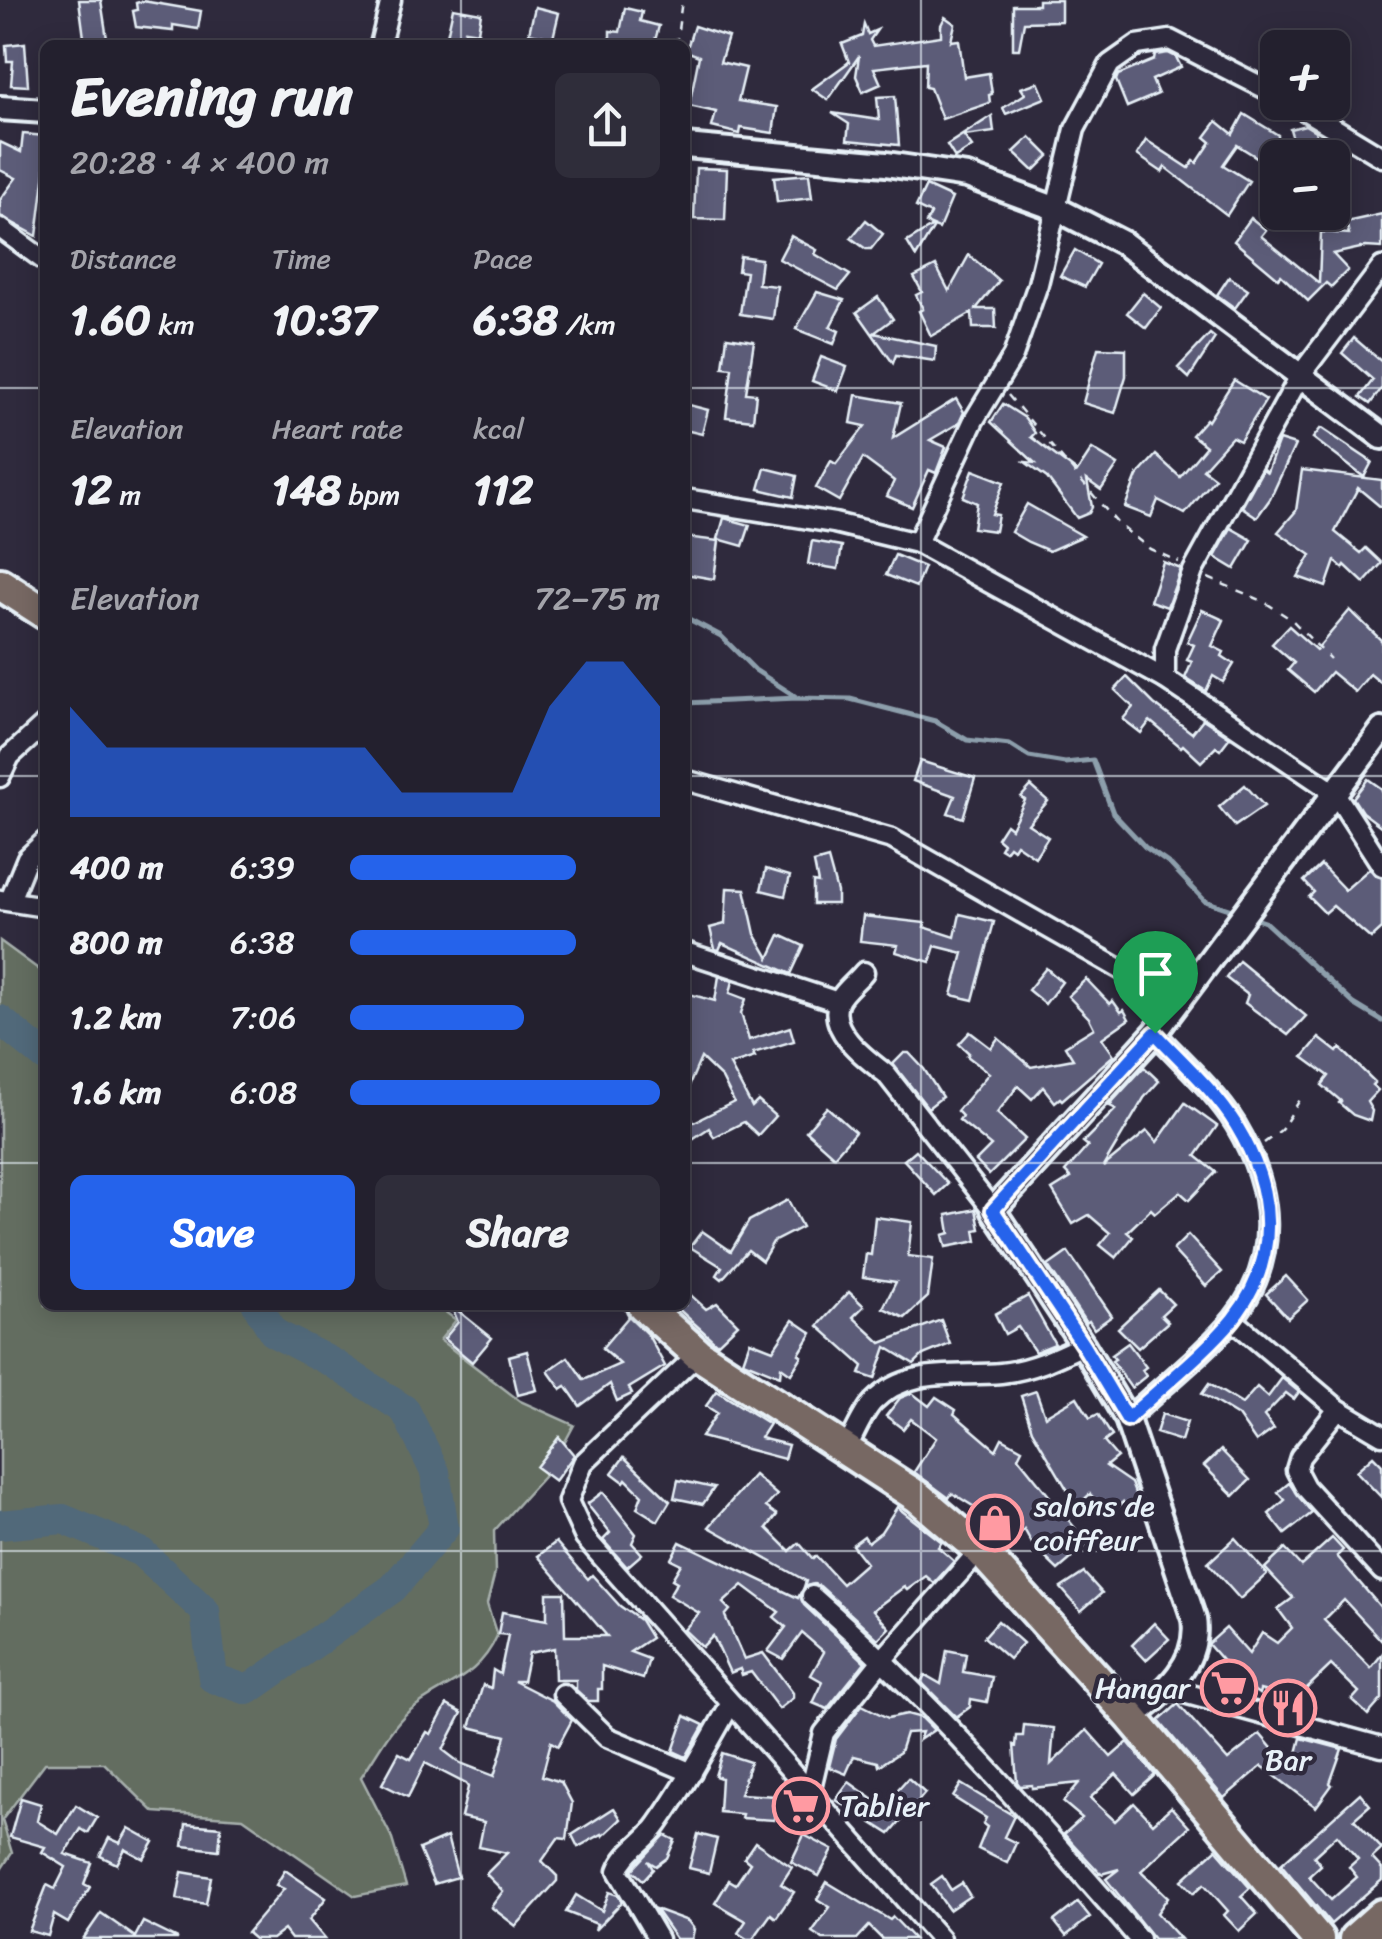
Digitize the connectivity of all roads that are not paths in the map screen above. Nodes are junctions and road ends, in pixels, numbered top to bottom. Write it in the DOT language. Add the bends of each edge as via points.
graph roads {
  1 [pos="391,0"];
  2 [pos="381,40"];
  3 [pos="1260,87"];
  4 [pos="0,108"];
  5 [pos="40,111"];
  6 [pos="1321,120"];
  7 [pos="690,146"];
  8 [pos="1382,157"];
  9 [pos="1057,209"];
  10 [pos="0,228"];
  11 [pos="40,256"];
  12 [pos="1382,267"];
  13 [pos="1301,374"];
  14 [pos="1382,437"];
  15 [pos="690,500"];
  16 [pos="917,543"];
  17 [pos="0,584"];
  18 [pos="40,610"];
  19 [pos="1165,679"];
  20 [pos="40,729"];
  21 [pos="1382,730"];
  22 [pos="0,777"];
  23 [pos="690,781"];
  24 [pos="1335,792"];
  25 [pos="40,846"];
  26 [pos="1382,866"];
  27 [pos="5,900"];
  28 [pos="40,906"];
  29 [pos="690,954"];
  30 [pos="864,972"];
  31 [pos="1184,993"];
  32 [pos="838,1002"];
  33 [pos="1155,1033"];
  34 [pos="993,1210"];
  35 [pos="648,1310"];
  36 [pos="1232,1320"];
  37 [pos="1083,1345"];
  38 [pos="698,1354"];
  39 [pos="1338,1410"];
  40 [pos="1127,1419"];
  41 [pos="1382,1435"];
  42 [pos="846,1450"];
  43 [pos="980,1550"];
  44 [pos="1382,1571"];
  45 [pos="812,1596"];
  46 [pos="883,1658"];
  47 [pos="1169,1689"];
  48 [pos="562,1694"];
  49 [pos="731,1703"];
  50 [pos="1132,1718"];
  51 [pos="1382,1747"];
  52 [pos="692,1773"];
  53 [pos="810,1792"];
  54 [pos="1382,1915"];
  55 [pos="930,1935"];
  56 [pos="658,1939"];
  57 [pos="1139,1939"];
  58 [pos="1318,1939"];
  59 [pos="1355,1939"];
  1 -- 2 [label="street"];
  3 -- 9 [label="street" via="1170,40 1137,45 1110,64 1075,129"];
  4 -- 5 [label="street"];
  6 -- 8 [label="street"];
  7 -- 9 [label="street" via="966,176"];
  9 -- 13 [label="street" via="1123,244"];
  9 -- 16 [label="street" via="1013,356 974,420"];
  10 -- 11 [label="street"];
  12 -- 13 [label="street"];
  13 -- 14 [label="street"];
  13 -- 19 [label="street" via="1193,570 1165,648"];
  15 -- 16 [label="street"];
  16 -- 19 [label="street"];
  17 -- 18 [label="highway"];
  19 -- 24 [label="street"];
  20 -- 22 [label="street" via="10,756"];
  21 -- 24 [label="street"];
  23 -- 31 [label="street" via="892,839"];
  24 -- 26 [label="street"];
  24 -- 31 [label="street"];
  25 -- 27 [label="street"];
  27 -- 28 [label="street"];
  29 -- 32 [label="street"];
  30 -- 32 [label="street"];
  31 -- 33 [label="street"];
  32 -- 34 [label="street" via="845,1036 886,1074"];
  33 -- 34 [label="street"];
  33 -- 36 [label="street" via="1237,1127 1263,1190 1267,1255"];
  34 -- 37 [label="street"];
  35 -- 38 [label="highway"];
  36 -- 39 [label="street"];
  36 -- 40 [label="street"];
  37 -- 40 [label="street"];
  37 -- 42 [label="street" via="1041,1366 932,1373 892,1389 872,1402"];
  38 -- 42 [label="highway"];
  38 -- 49 [label="street" via="584,1463 568,1501 585,1538"];
  39 -- 41 [label="street"];
  39 -- 44 [label="street" via="1296,1470"];
  40 -- 47 [label="street" via="1196,1634"];
  42 -- 43 [label="highway" via="918,1497"];
  43 -- 46 [label="street"];
  43 -- 50 [label="highway"];
  45 -- 46 [label="street"];
  46 -- 53 [label="street" via="824,1733"];
  46 -- 57 [label="street"];
  47 -- 50 [label="street"];
  47 -- 51 [label="street"];
  48 -- 52 [label="street" via="606,1737"];
  49 -- 52 [label="street"];
  49 -- 53 [label="street"];
  50 -- 58 [label="highway"];
  52 -- 56 [label="street" via="618,1872"];
  53 -- 55 [label="street"];
  54 -- 59 [label="highway"];
}
